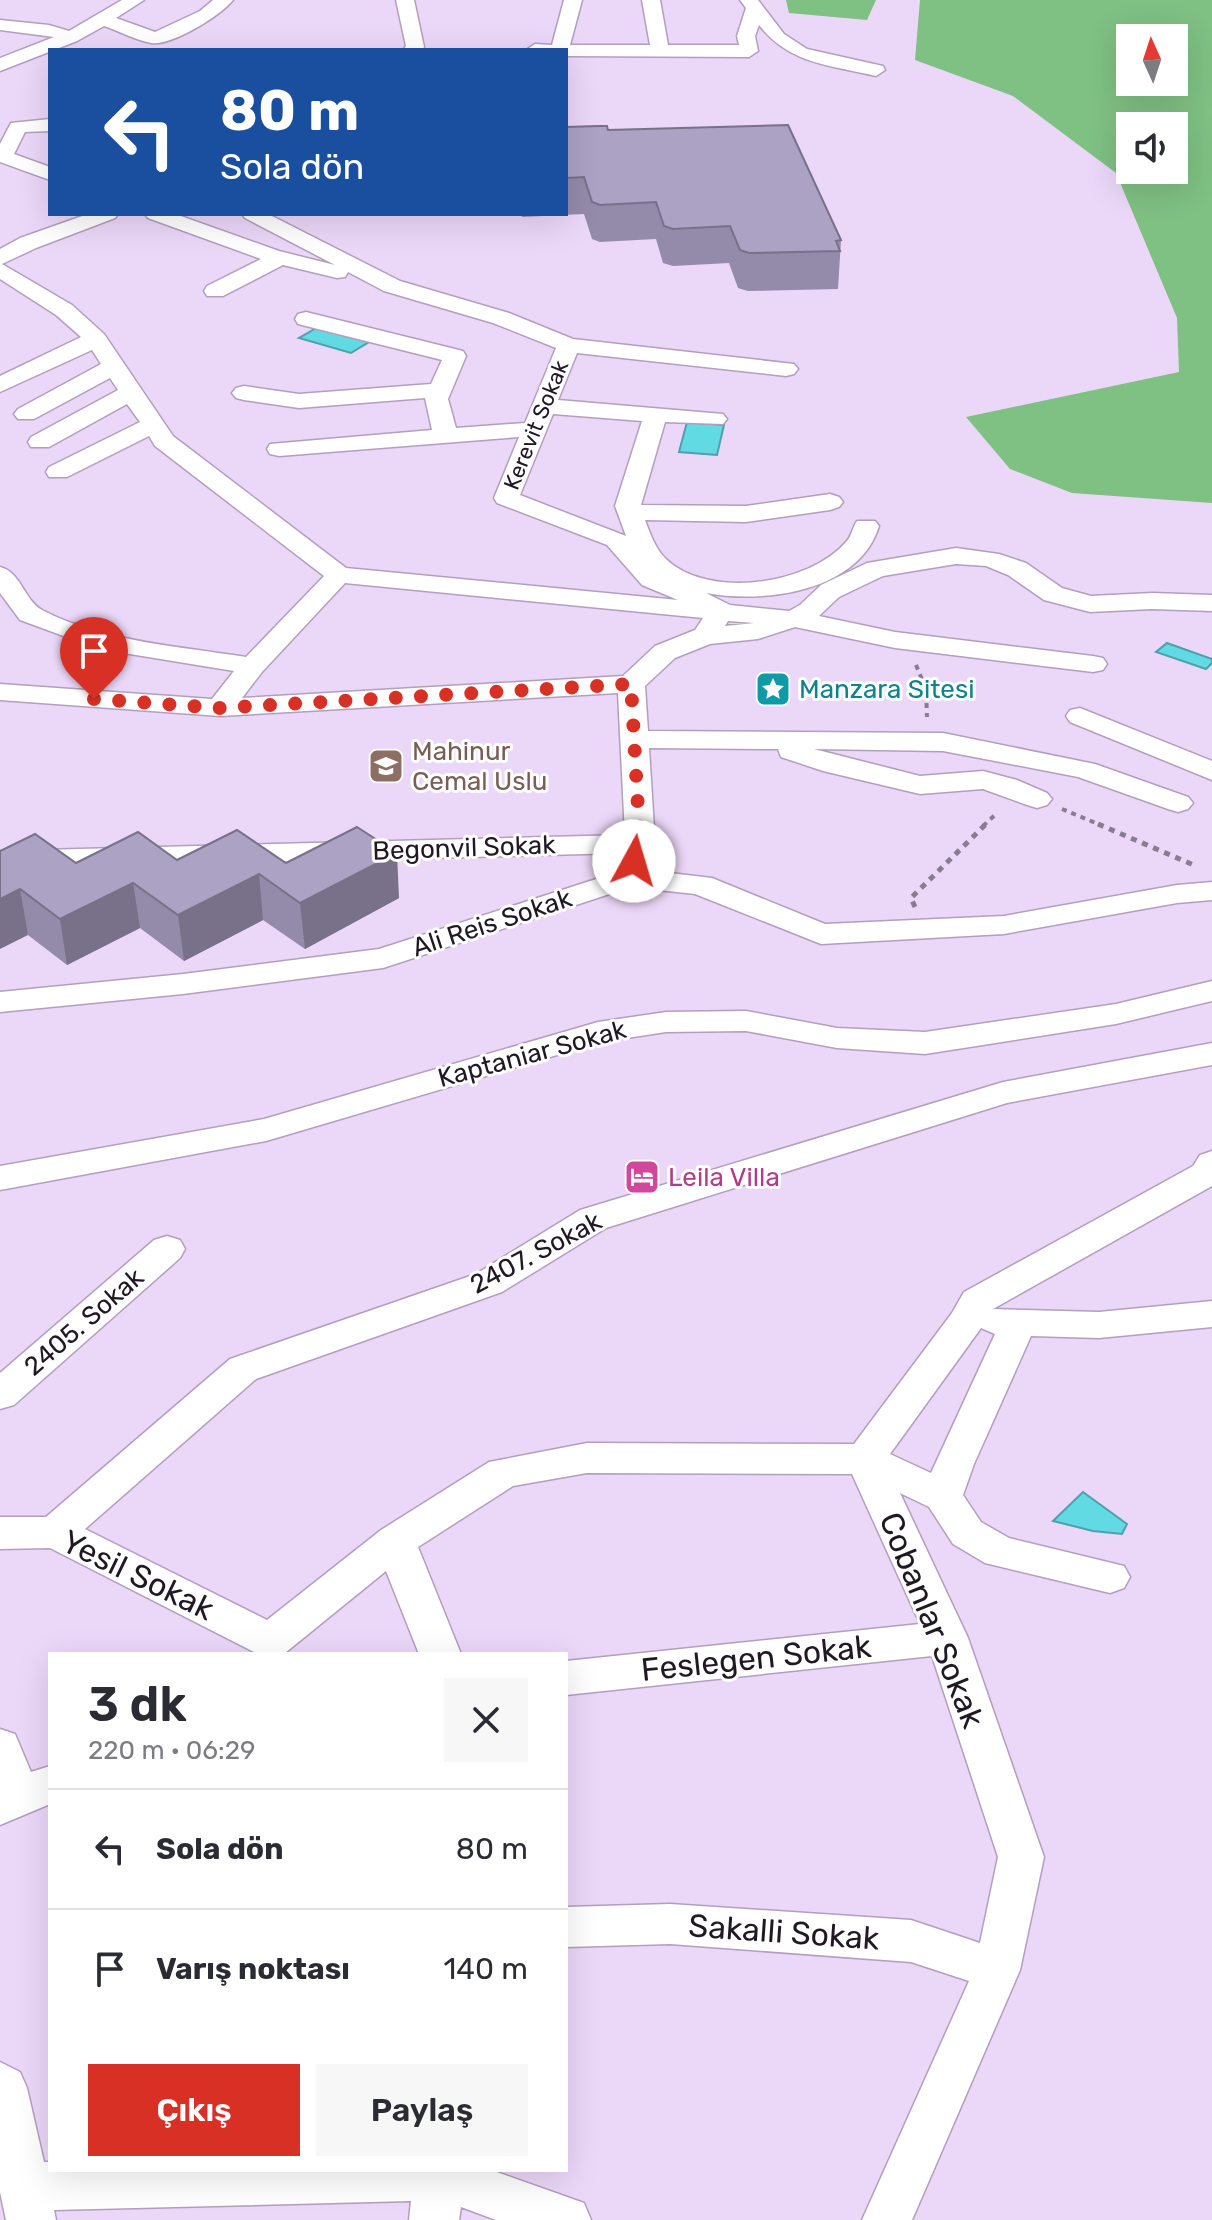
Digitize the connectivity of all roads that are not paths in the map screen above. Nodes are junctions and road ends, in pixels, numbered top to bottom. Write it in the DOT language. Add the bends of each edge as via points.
graph roads {
  1 [pos="135,0"];
  2 [pos="224,0"];
  3 [pos="405,0"];
  4 [pos="573,0"];
  5 [pos="651,0"];
  6 [pos="752,4"];
  7 [pos="102,19"];
  8 [pos="0,25"];
  9 [pos="71,37"];
  10 [pos="414,48"];
  11 [pos="560,48"];
  12 [pos="568,49"];
  13 [pos="660,50"];
  14 [pos="0,65"];
  15 [pos="876,70"];
  16 [pos="48,125"];
  17 [pos="9,126"];
  18 [pos="48,136"];
  19 [pos="0,154"];
  20 [pos="48,173"];
  21 [pos="102,216"];
  22 [pos="161,216"];
  23 [pos="256,216"];
  24 [pos="0,258"];
  25 [pos="281,258"];
  26 [pos="0,270"];
  27 [pos="392,286"];
  28 [pos="215,291"];
  29 [pos="306,319"];
  30 [pos="96,339"];
  31 [pos="569,345"];
  32 [pos="114,366"];
  33 [pos="786,369"];
  34 [pos="0,385"];
  35 [pos="440,390"];
  36 [pos="131,392"];
  37 [pos="244,393"];
  38 [pos="26,414"];
  39 [pos="656,414"];
  40 [pos="539,418"];
  41 [pos="715,419"];
  42 [pos="153,425"];
  43 [pos="446,436"];
  44 [pos="40,442"];
  45 [pos="279,449"];
  46 [pos="58,472"];
  47 [pos="830,502"];
  48 [pos="629,512"];
  49 [pos="866,526"];
  50 [pos="0,575"];
  51 [pos="339,575"];
  52 [pos="773,589"];
  53 [pos="1212,603"];
  54 [pos="721,611"];
  55 [pos="793,619"];
  56 [pos="705,636"];
  57 [pos="1093,664"];
  58 [pos="252,666"];
  59 [pos="631,684"];
  60 [pos="0,692"];
  61 [pos="220,708"];
  62 [pos="1080,716"];
  63 [pos="633,739"];
  64 [pos="760,741"];
  65 [pos="1212,771"];
  66 [pos="1037,799"];
  67 [pos="1178,803"];
  68 [pos="640,844"];
  69 [pos="0,860"];
  70 [pos="629,878"];
  71 [pos="1205,879"];
  72 [pos="1212,991"];
  73 [pos="3,1004"];
  74 [pos="1212,1054"];
  75 [pos="1212,1163"];
  76 [pos="0,1178"];
  77 [pos="167,1249"];
  78 [pos="1212,1314"];
  79 [pos="967,1320"];
  80 [pos="1019,1322"];
  81 [pos="0,1395"];
  82 [pos="865,1459"];
  83 [pos="943,1496"];
  84 [pos="55,1532"];
  85 [pos="0,1533"];
  86 [pos="395,1541"];
  87 [pos="1110,1577"];
  88 [pos="947,1638"];
  89 [pos="273,1647"];
  90 [pos="439,1652"];
  91 [pos="568,1678"];
  92 [pos="0,1747"];
  93 [pos="22,1795"];
  94 [pos="568,1927"];
  95 [pos="997,1970"];
  96 [pos="0,2085"];
  97 [pos="436,2189"];
  98 [pos="28,2203"];
  99 [pos="566,2220"];
  100 [pos="887,2220"];
  1 -- 7 [label="street"];
  2 -- 7 [label="street" via="161,37"];
  3 -- 10 [label="street"];
  4 -- 11 [label="street"];
  5 -- 13 [label="street"];
  6 -- 13 [label="street" via="749,51"];
  6 -- 15 [label="street" via="778,38 801,53"];
  7 -- 9 [label="street"];
  8 -- 9 [label="street"];
  9 -- 14 [label="street"];
  12 -- 13 [label="street"];
  16 -- 17 [label="street"];
  17 -- 18 [label="street"];
  17 -- 19 [label="street" via="7,150"];
  19 -- 20 [label="street"];
  21 -- 24 [label="street"];
  22 -- 25 [label="street"];
  23 -- 27 [label="street"];
  25 -- 27 [label="street"];
  25 -- 28 [label="street"];
  26 -- 30 [label="street" via="64,310"];
  27 -- 31 [label="street" via="501,318"];
  29 -- 35 [label="street" via="455,356"];
  30 -- 32 [label="street"];
  30 -- 34 [label="street"];
  31 -- 33 [label="street"];
  31 -- 40 [label="street, Kerevit Sokak"];
  32 -- 36 [label="street"];
  32 -- 38 [label="street"];
  35 -- 37 [label="street" via="299,401"];
  35 -- 43 [label="street" via="436,399"];
  36 -- 42 [label="street"];
  36 -- 44 [label="street"];
  39 -- 40 [label="street"];
  39 -- 41 [label="street"];
  39 -- 48 [label="street"];
  40 -- 43 [label="street"];
  40 -- 54 [label="street, Kerevit Sokak" via="506,498 616,540 651,579"];
  42 -- 46 [label="street"];
  42 -- 51 [label="street" via="164,441"];
  43 -- 45 [label="street"];
  47 -- 48 [label="street" via="746,514"];
  48 -- 52 [label="street" via="646,549 673,575 712,586"];
  49 -- 52 [label="street" via="864,540 830,568"];
  50 -- 58 [label="street" via="29,614 99,641"];
  51 -- 54 [label="street, Kerevit Sokak"];
  51 -- 58 [label="street"];
  52 -- 55 [label="street"];
  53 -- 55 [label="street" via="1090,604 1053,594 1017,569 990,559 956,556 876,569 830,591"];
  54 -- 55 [label="street, Kerevit Sokak"];
  54 -- 56 [label="street"];
  55 -- 56 [label="street" via="758,631"];
  55 -- 57 [label="street, Kerevit Sokak" via="895,640"];
  56 -- 59 [label="street" via="665,652"];
  58 -- 61 [label="street"];
  59 -- 61 [label="street"];
  59 -- 63 [label="street"];
  60 -- 61 [label="street"];
  62 -- 65 [label="street"];
  63 -- 64 [label="street"];
  63 -- 68 [label="street"];
  64 -- 66 [label="street" via="920,785 983,780"];
  64 -- 67 [label="street" via="931,742 1085,770"];
  68 -- 69 [label="street, Begonvil Sokak"];
  68 -- 70 [label="street"];
  70 -- 71 [label="street, Ali Reis Sokak" via="701,885 821,934 1004,925 1177,894"];
  70 -- 73 [label="street, Ali Reis Sokak" via="383,958"];
  72 -- 76 [label="street, Kaptaniar Sokak" via="1116,1014 925,1043 837,1038 746,1021 666,1022 598,1032 266,1130"];
  74 -- 84 [label="street, 2407. Sokak" via="1003,1093 593,1219 489,1283 243,1369"];
  75 -- 79 [label="street" via="1206,1174 977,1301"];
  77 -- 81 [label="street, 2405. Sokak"];
  78 -- 80 [label="street" via="1099,1325"];
  79 -- 80 [label="street"];
  79 -- 82 [label="street"];
  80 -- 83 [label="street"];
  82 -- 83 [label="street"];
  82 -- 86 [label="street" via="573,1460 503,1473"];
  82 -- 88 [label="street, Cobanlar Sokak"];
  83 -- 87 [label="street" via="967,1533 999,1552"];
  84 -- 85 [label="street, Yesil Sokak"];
  84 -- 89 [label="street, Yesil Sokak"];
  86 -- 89 [label="street"];
  86 -- 90 [label="street"];
  88 -- 91 [label="street, Feslegen Sokak"];
  88 -- 95 [label="street, Cobanlar Sokak" via="1021,1857"];
  92 -- 93 [label="street"];
  94 -- 95 [label="street, Sakalli Sokak" via="670,1924 911,1941"];
  95 -- 100 [label="street, Cobanlar Sokak"];
  96 -- 98 [label="street"];
  97 -- 98 [label="street"];
  97 -- 99 [label="street"];
}
